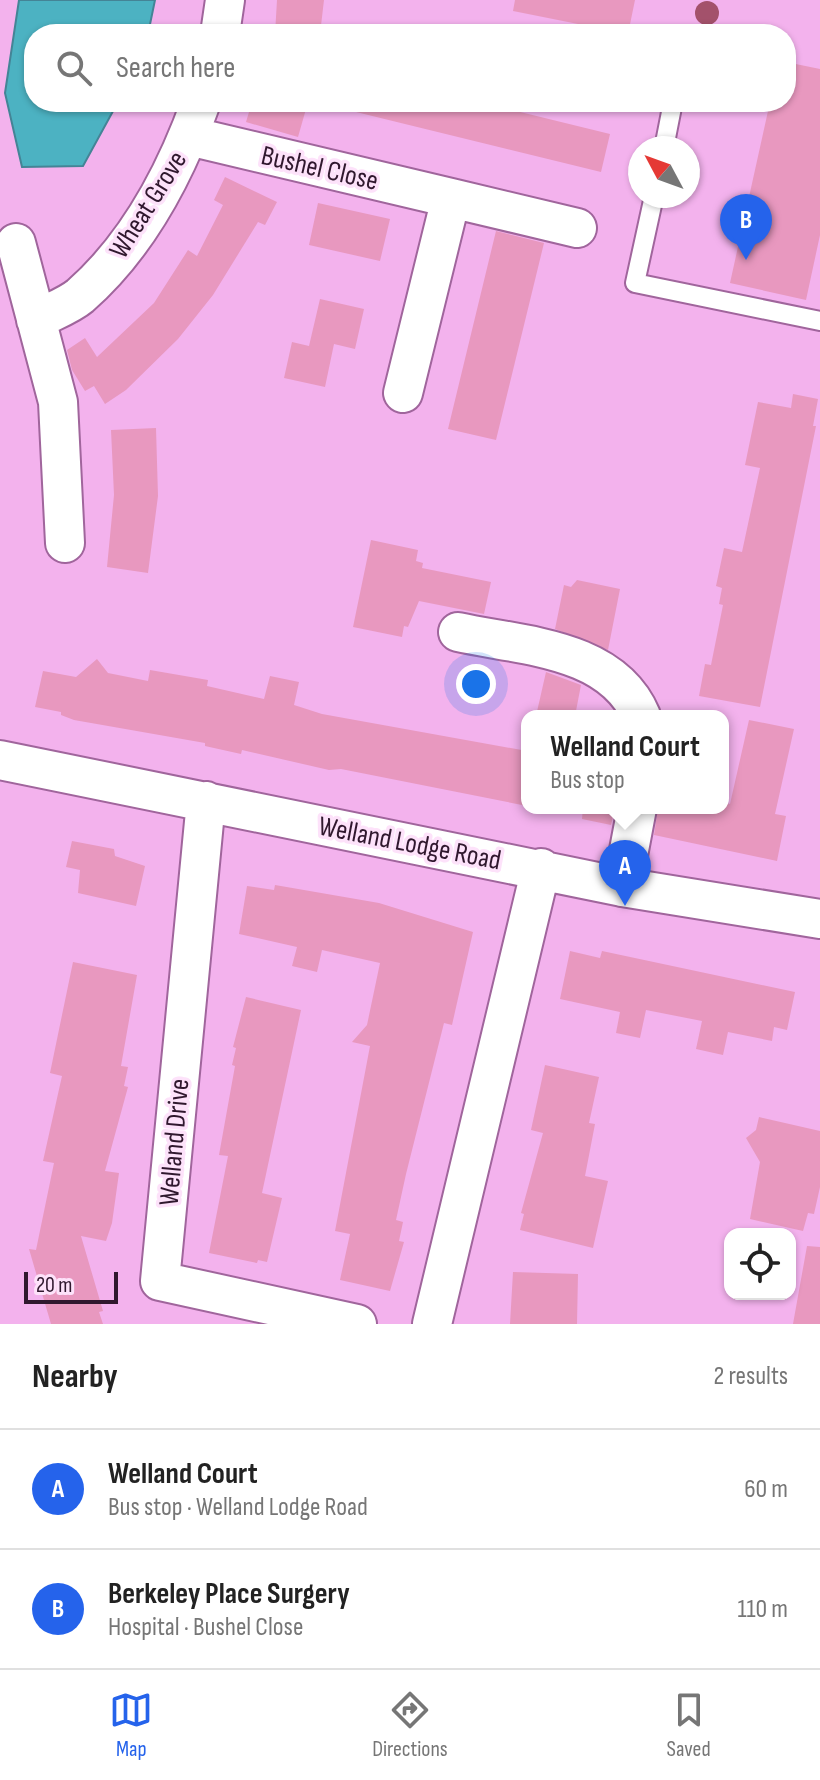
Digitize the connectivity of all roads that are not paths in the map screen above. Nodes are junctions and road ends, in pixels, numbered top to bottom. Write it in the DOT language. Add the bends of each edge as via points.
graph roads {
  1 [pos="225,0"];
  2 [pos="221,24"];
  3 [pos="671,112"];
  4 [pos="195,119"];
  5 [pos="666,136"];
  6 [pos="451,198"];
  7 [pos="651,208"];
  8 [pos="577,228"];
  9 [pos="16,243"];
  10 [pos="36,320"];
  11 [pos="820,321"];
  12 [pos="403,393"];
  13 [pos="65,543"];
  14 [pos="458,632"];
  15 [pos="637,710"];
  16 [pos="0,760"];
  17 [pos="206,801"];
  18 [pos="636,814"];
  19 [pos="541,868"];
  20 [pos="622,887"];
  21 [pos="820,919"];
  22 [pos="357,1324"];
  23 [pos="432,1324"];
  1 -- 2 [label="street"];
  3 -- 5 [label="lane"];
  4 -- 6 [label="street, Bushel Close"];
  4 -- 10 [label="street, Wheat Grove" via="142,223 112,262 78,297"];
  6 -- 8 [label="street, Bushel Close"];
  6 -- 12 [label="street"];
  7 -- 11 [label="lane" via="635,283"];
  9 -- 10 [label="street"];
  10 -- 13 [label="street" via="58,402"];
  14 -- 15 [label="street" via="587,661 618,681"];
  16 -- 17 [label="street, Welland Lodge Road"];
  17 -- 19 [label="street, Welland Lodge Road"];
  17 -- 22 [label="street, Welland Drive" via="160,1281"];
  18 -- 20 [label="street"];
  19 -- 20 [label="street, Welland Lodge Road"];
  19 -- 23 [label="street"];
  20 -- 21 [label="street, Welland Lodge Road"];
}
